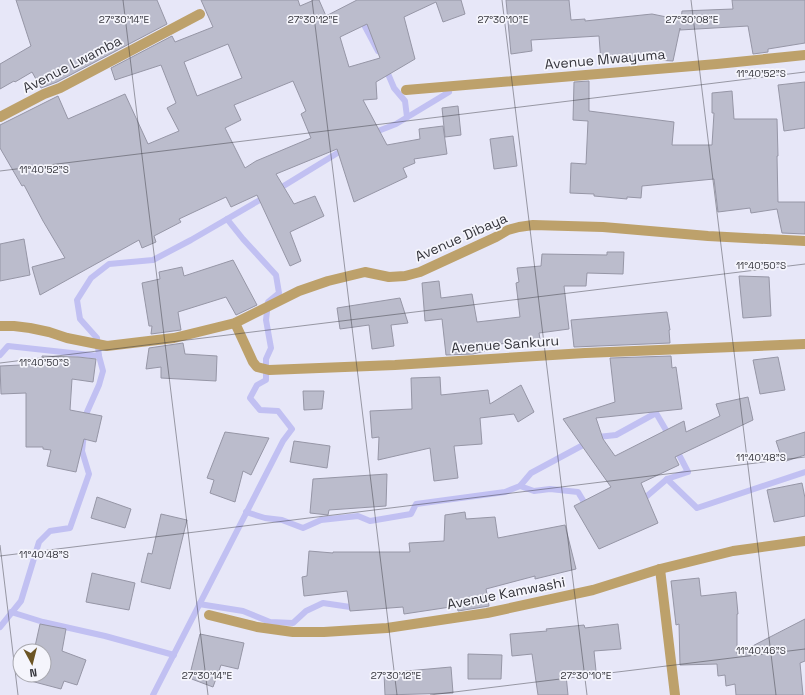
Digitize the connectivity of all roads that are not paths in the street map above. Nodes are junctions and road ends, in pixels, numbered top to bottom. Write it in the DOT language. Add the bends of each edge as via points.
graph roads {
  1 [pos="200,14"];
  2 [pos="805,55"];
  3 [pos="406,90"];
  4 [pos="0,117"];
  5 [pos="805,241"];
  6 [pos="235,323"];
  7 [pos="0,326"];
  8 [pos="805,344"];
  9 [pos="805,541"];
  10 [pos="660,569"];
  11 [pos="209,615"];
  12 [pos="675,695"];
  1 -- 4 [label="street, Avenue Lwamba"];
  2 -- 3 [label="street, Avenue Mwayuma"];
  5 -- 6 [label="street, Avenue Dibaya" via="700,236 603,227 519,227 420,272 388,277 365,272 328,281 299,291"];
  6 -- 7 [label="street, Avenue Dibaya" via="174,338 107,346 30,328"];
  6 -- 8 [label="street, Avenue Sankuru" via="253,362 257,367 268,370"];
  9 -- 10 [label="street, Avenue Kamwashi" via="733,551"];
  10 -- 11 [label="street, Avenue Kamwashi" via="593,590 487,613 387,628 293,632 258,627"];
  10 -- 12 [label="street"];
}
